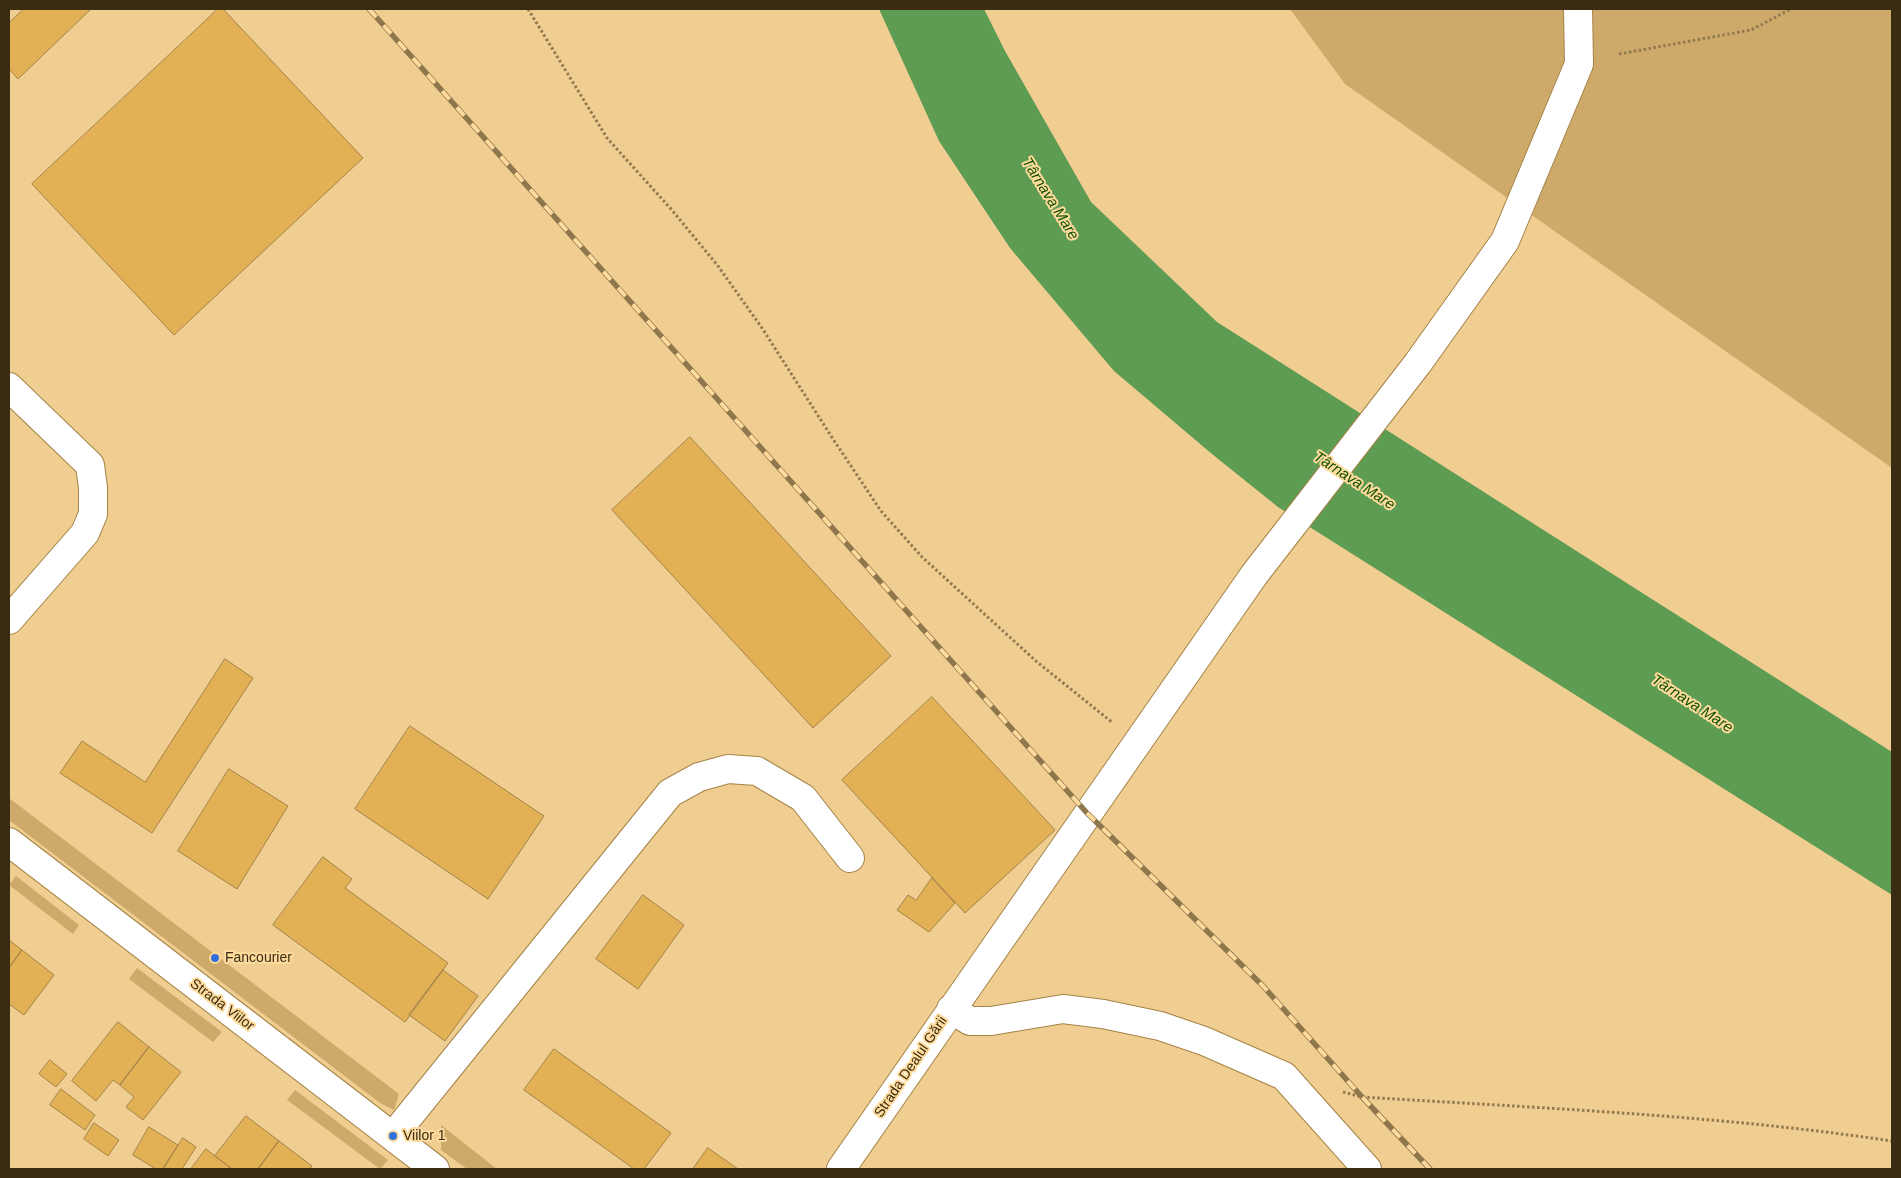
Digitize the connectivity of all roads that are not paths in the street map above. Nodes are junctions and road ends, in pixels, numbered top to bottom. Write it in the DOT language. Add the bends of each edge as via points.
graph roads {
  1 [pos="1578,9"];
  2 [pos="9,387"];
  3 [pos="9,620"];
  4 [pos="9,842"];
  5 [pos="850,858"];
  6 [pos="951,1009"];
  7 [pos="393,1136"];
  8 [pos="435,1169"];
  9 [pos="841,1169"];
  10 [pos="1367,1169"];
  1 -- 6 [label="street" via="1579,64 1505,241 1418,363 1254,575"];
  2 -- 3 [label="street" via="90,465 93,514 85,533"];
  4 -- 7 [label="street, Strada Viilor"];
  5 -- 7 [label="street" via="803,798 757,771 728,769 699,777 670,793"];
  6 -- 9 [label="street, Strada Dealul Gării"];
  6 -- 10 [label="street, Strada Dealul Gării" via="970,1020 991,1021 1063,1009 1103,1014 1160,1026 1204,1041 1284,1076"];
  7 -- 8 [label="street, Strada Viilor"];
}
